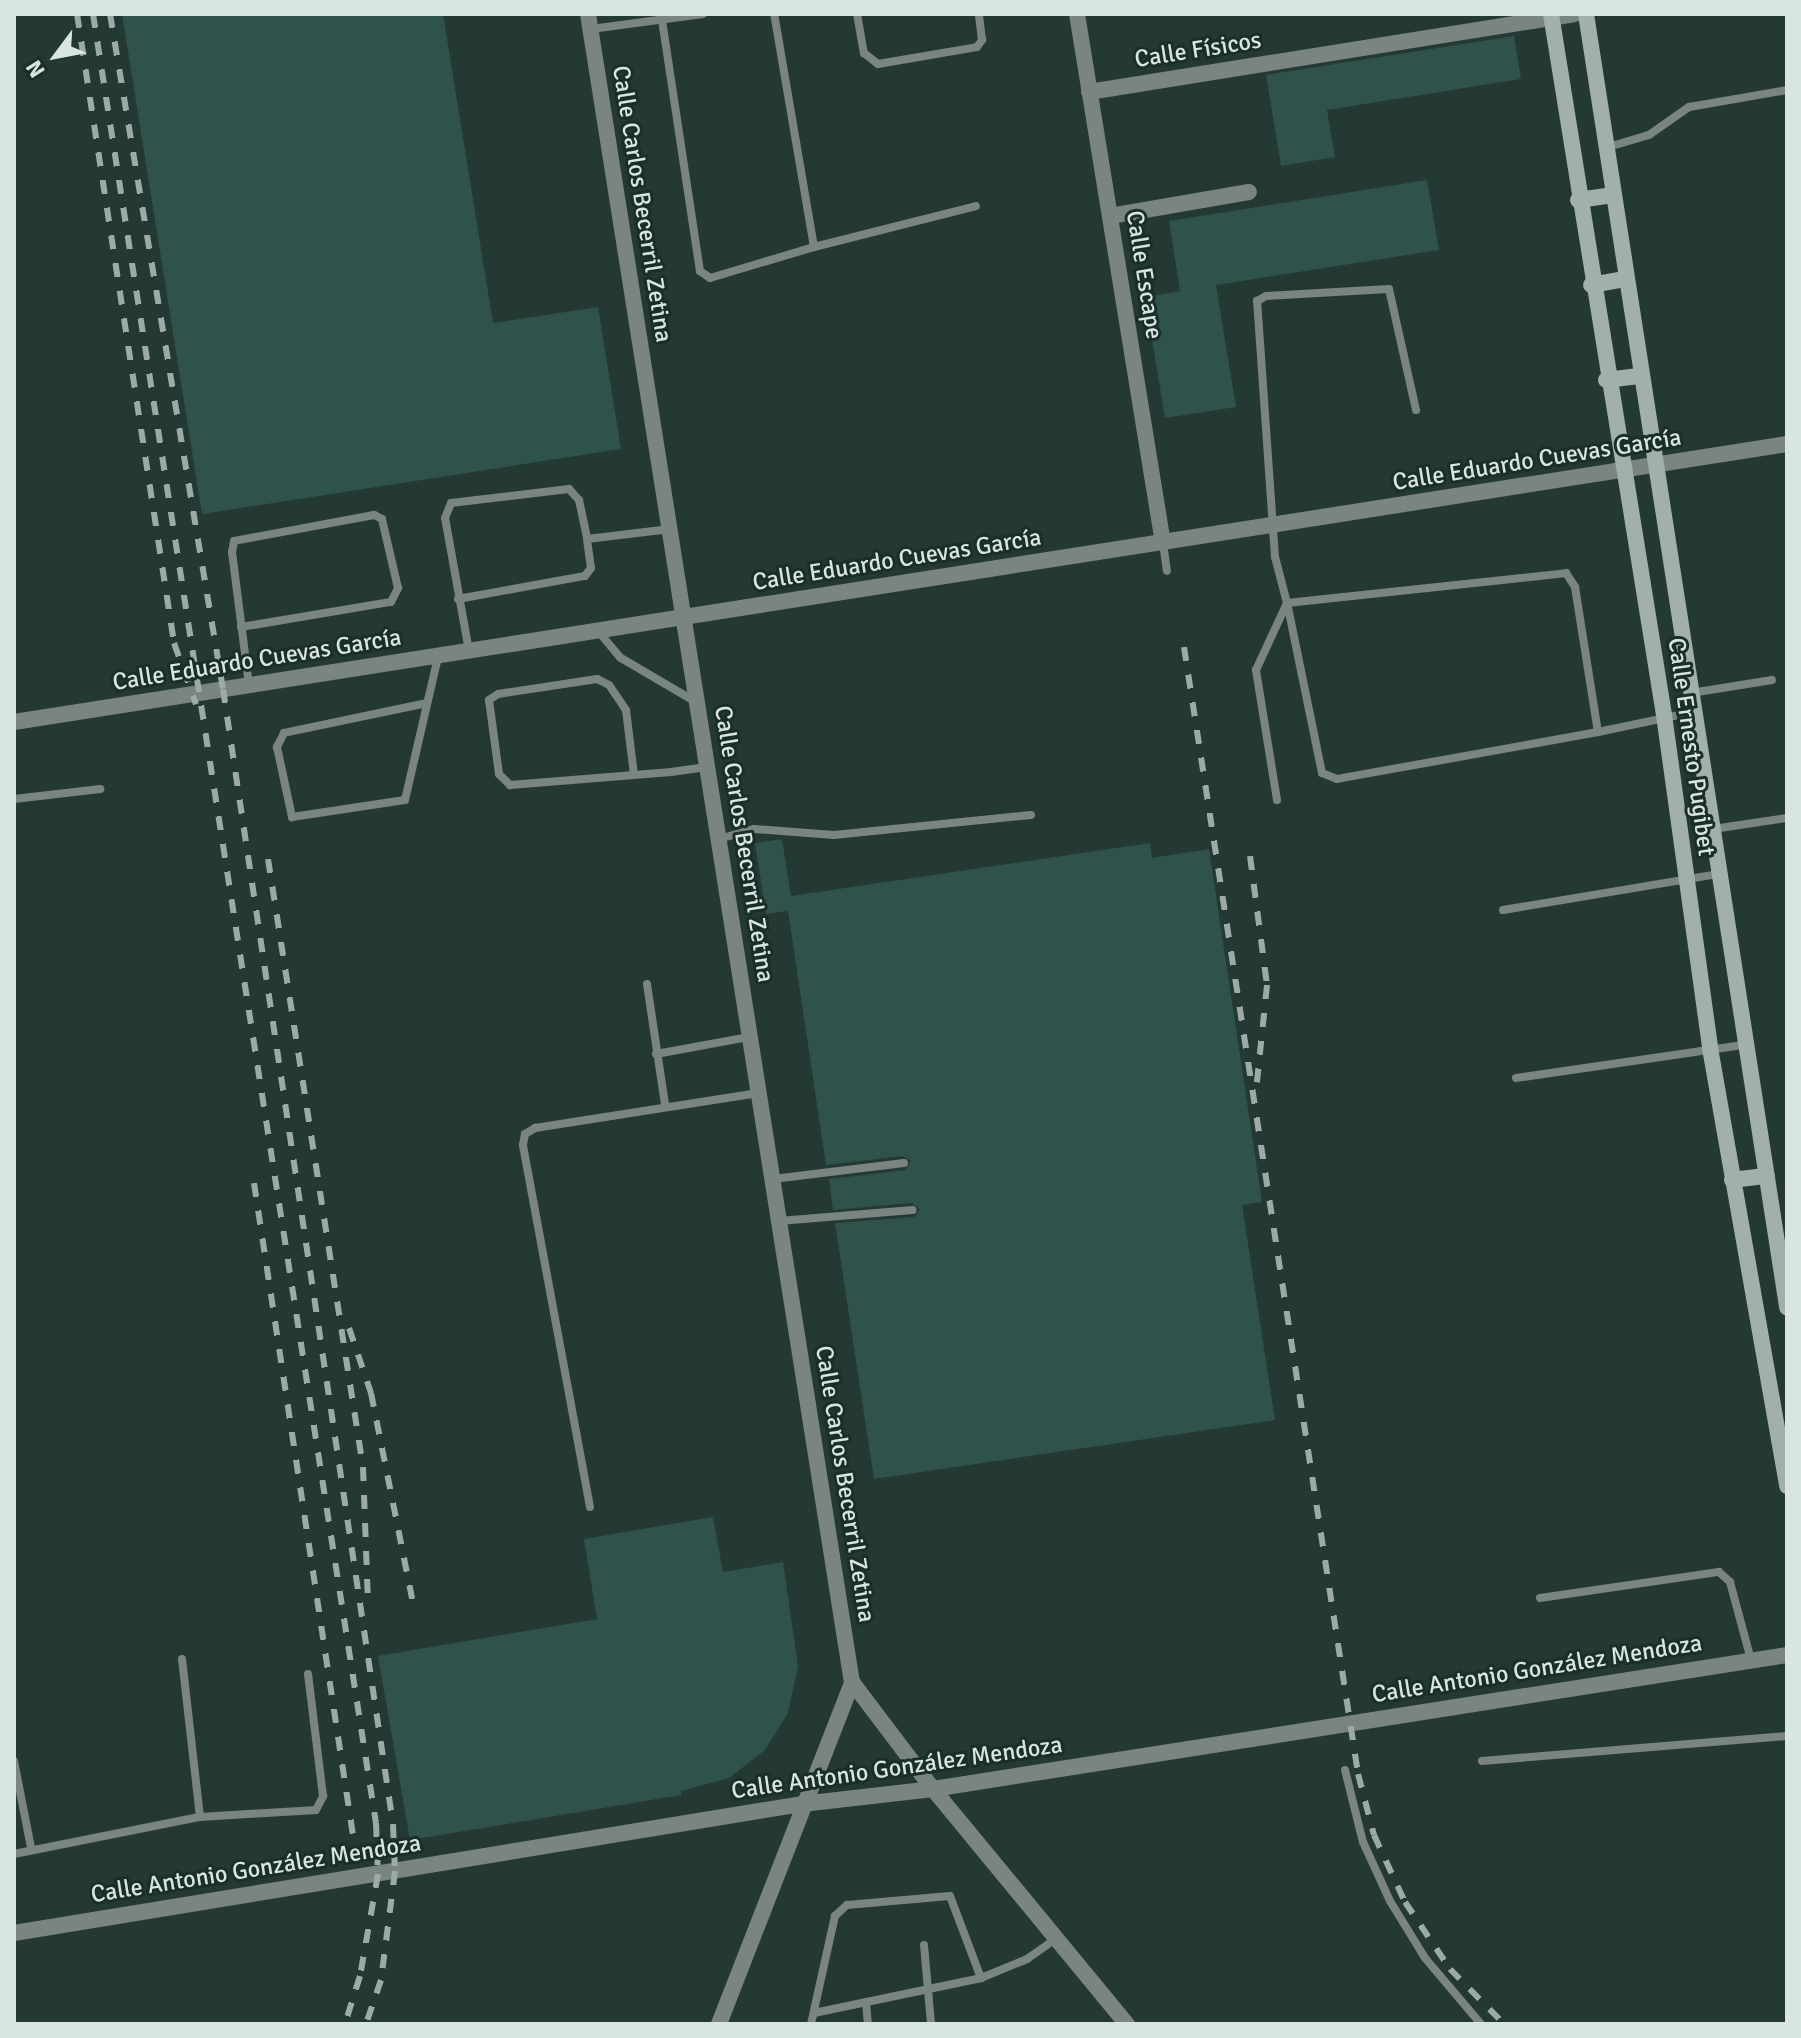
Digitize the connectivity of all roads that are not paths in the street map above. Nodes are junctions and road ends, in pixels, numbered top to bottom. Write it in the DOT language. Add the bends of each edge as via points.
graph roads {
  1 [pos="703,14"];
  2 [pos="774,14"];
  3 [pos="857,14"];
  4 [pos="979,14"];
  5 [pos="1077,14"];
  6 [pos="1574,14"];
  7 [pos="1586,14"];
  8 [pos="1551,16"];
  9 [pos="662,20"];
  10 [pos="589,22"];
  11 [pos="1787,90"];
  12 [pos="1089,92"];
  13 [pos="1605,148"];
  14 [pos="1249,192"];
  15 [pos="1612,195"];
  16 [pos="1578,200"];
  17 [pos="976,206"];
  18 [pos="1110,216"];
  19 [pos="814,247"];
  20 [pos="1626,279"];
  21 [pos="1591,285"];
  22 [pos="1641,376"];
  23 [pos="1606,380"];
  24 [pos="1416,410"];
  25 [pos="1787,444"];
  26 [pos="1656,465"];
  27 [pos="1624,470"];
  28 [pos="1275,527"];
  29 [pos="670,529"];
  30 [pos="587,539"];
  31 [pos="1163,543"];
  32 [pos="1167,571"];
  33 [pos="458,599"];
  34 [pos="1287,603"];
  35 [pos="683,618"];
  36 [pos="241,627"];
  37 [pos="597,631"];
  38 [pos="469,652"];
  39 [pos="438,657"];
  40 [pos="1772,680"];
  41 [pos="249,685"];
  42 [pos="1691,693"];
  43 [pos="697,702"];
  44 [pos="427,703"];
  45 [pos="1694,712"];
  46 [pos="1664,715"];
  47 [pos="14,722"];
  48 [pos="1598,732"];
  49 [pos="707,767"];
  50 [pos="634,775"];
  51 [pos="100,789"];
  52 [pos="14,799"];
  53 [pos="1277,800"];
  54 [pos="1031,815"];
  55 [pos="1787,818"];
  56 [pos="1713,829"];
  57 [pos="719,840"];
  58 [pos="1719,874"];
  59 [pos="1687,880"];
  60 [pos="1503,910"];
  61 [pos="647,984"];
  62 [pos="750,1036"];
  63 [pos="1743,1045"];
  64 [pos="1710,1048"];
  65 [pos="656,1054"];
  66 [pos="1516,1078"];
  67 [pos="759,1093"];
  68 [pos="665,1105"];
  69 [pos="904,1163"];
  70 [pos="1767,1176"];
  71 [pos="773,1179"];
  72 [pos="1732,1180"];
  73 [pos="913,1210"];
  74 [pos="779,1221"];
  75 [pos="1787,1307"];
  76 [pos="1787,1486"];
  77 [pos="590,1507"];
  78 [pos="1540,1598"];
  79 [pos="1787,1655"];
  80 [pos="182,1659"];
  81 [pos="1751,1660"];
  82 [pos="308,1674"];
  83 [pos="852,1682"];
  84 [pos="1787,1736"];
  85 [pos="14,1761"];
  86 [pos="1482,1761"];
  87 [pos="1345,1770"];
  88 [pos="933,1789"];
  89 [pos="802,1804"];
  90 [pos="200,1817"];
  91 [pos="31,1848"];
  92 [pos="14,1854"];
  93 [pos="14,1933"];
  94 [pos="1058,1937"];
  95 [pos="924,1945"];
  96 [pos="981,1978"];
  97 [pos="928,1989"];
  98 [pos="866,2002"];
  99 [pos="814,2013"];
  100 [pos="719,2024"];
  101 [pos="811,2024"];
  102 [pos="868,2024"];
  103 [pos="931,2024"];
  104 [pos="1127,2024"];
  105 [pos="1481,2024"];
  1 -- 9 [label="lane"];
  2 -- 19 [label="lane"];
  3 -- 4 [label="lane" via="864,53 878,64 977,47 982,40"];
  5 -- 12 [label="street, Calle Escape"];
  6 -- 8 [label="street, Calle Físicos"];
  7 -- 13 [label="street, Calle Ernesto Pugibet"];
  8 -- 12 [label="street, Calle Físicos"];
  8 -- 16 [label="street, Calle Ernesto Pugibet"];
  9 -- 10 [label="lane"];
  9 -- 19 [label="lane" via="701,274 710,278"];
  10 -- 29 [label="street, Calle Carlos Becerril Zetina"];
  11 -- 13 [label="lane" via="1689,107 1649,135"];
  12 -- 18 [label="street, Calle Escape"];
  13 -- 15 [label="street, Calle Ernesto Pugibet"];
  14 -- 18 [label="street"];
  15 -- 16 [label="street"];
  15 -- 20 [label="street, Calle Ernesto Pugibet"];
  16 -- 21 [label="street, Calle Ernesto Pugibet"];
  17 -- 19 [label="lane"];
  18 -- 31 [label="street, Calle Escape"];
  20 -- 21 [label="street"];
  20 -- 22 [label="street, Calle Ernesto Pugibet"];
  21 -- 23 [label="street, Calle Ernesto Pugibet"];
  22 -- 23 [label="street"];
  22 -- 26 [label="street, Calle Ernesto Pugibet"];
  23 -- 27 [label="street, Calle Ernesto Pugibet"];
  24 -- 28 [label="lane" via="1389,289 1266,296 1257,301"];
  25 -- 26 [label="street, Calle Eduardo Cuevas García"];
  26 -- 27 [label="street, Calle Eduardo Cuevas García"];
  26 -- 42 [label="street, Calle Ernesto Pugibet"];
  27 -- 28 [label="street, Calle Eduardo Cuevas García"];
  27 -- 46 [label="street, Calle Ernesto Pugibet"];
  28 -- 31 [label="street, Calle Eduardo Cuevas García"];
  28 -- 34 [label="lane" via="1275,557"];
  29 -- 30 [label="lane"];
  29 -- 35 [label="street, Calle Carlos Becerril Zetina"];
  30 -- 33 [label="lane" via="591,568 585,576"];
  30 -- 33 [label="lane" via="579,500 569,489 451,503 445,518"];
  31 -- 32 [label="lane"];
  31 -- 35 [label="street, Calle Eduardo Cuevas García"];
  33 -- 38 [label="lane"];
  34 -- 48 [label="lane" via="1566,573 1575,587"];
  34 -- 48 [label="lane" via="1326,777"];
  34 -- 53 [label="lane" via="1256,670"];
  35 -- 37 [label="street, Calle Eduardo Cuevas García"];
  35 -- 43 [label="street, Calle Carlos Becerril Zetina"];
  36 -- 36 [label="lane" via="232,552 238,538 374,515 382,519 398,588 391,602"];
  36 -- 41 [label="lane"];
  37 -- 38 [label="street, Calle Eduardo Cuevas García"];
  37 -- 43 [label="lane" via="621,658"];
  38 -- 39 [label="street, Calle Eduardo Cuevas García"];
  39 -- 41 [label="street, Calle Eduardo Cuevas García"];
  39 -- 44 [label="lane"];
  40 -- 42 [label="lane"];
  41 -- 47 [label="street, Calle Eduardo Cuevas García"];
  42 -- 45 [label="street, Calle Ernesto Pugibet"];
  43 -- 49 [label="street, Calle Carlos Becerril Zetina"];
  44 -- 44 [label="lane" via="405,800 292,817 277,747 284,733"];
  45 -- 46 [label="lane"];
  45 -- 56 [label="street, Calle Ernesto Pugibet"];
  46 -- 48 [label="lane"];
  46 -- 59 [label="street, Calle Ernesto Pugibet"];
  49 -- 50 [label="lane"];
  49 -- 57 [label="street, Calle Carlos Becerril Zetina"];
  50 -- 50 [label="lane" via="505,783 489,700 527,688 597,679 609,685 626,710"];
  51 -- 52 [label="lane"];
  54 -- 57 [label="lane" via="834,835 754,829"];
  55 -- 56 [label="lane"];
  56 -- 58 [label="street, Calle Ernesto Pugibet"];
  57 -- 62 [label="street, Calle Carlos Becerril Zetina"];
  58 -- 59 [label="lane"];
  58 -- 63 [label="street, Calle Ernesto Pugibet"];
  59 -- 60 [label="lane"];
  59 -- 64 [label="street, Calle Ernesto Pugibet"];
  61 -- 65 [label="lane"];
  62 -- 65 [label="lane"];
  62 -- 67 [label="street, Calle Carlos Becerril Zetina"];
  63 -- 64 [label="lane"];
  63 -- 70 [label="street, Calle Ernesto Pugibet"];
  64 -- 66 [label="lane"];
  64 -- 72 [label="street, Calle Ernesto Pugibet"];
  65 -- 68 [label="lane"];
  67 -- 68 [label="lane"];
  67 -- 71 [label="street, Calle Carlos Becerril Zetina"];
  68 -- 77 [label="lane" via="535,1128 523,1139"];
  69 -- 71 [label="lane"];
  70 -- 72 [label="street"];
  70 -- 75 [label="street, Calle Ernesto Pugibet"];
  71 -- 74 [label="street, Calle Carlos Becerril Zetina"];
  72 -- 76 [label="street, Calle Ernesto Pugibet"];
  73 -- 74 [label="lane"];
  74 -- 83 [label="street, Calle Carlos Becerril Zetina"];
  78 -- 81 [label="lane" via="1719,1572 1730,1582"];
  79 -- 81 [label="street, Calle Antonio González Mendoza"];
  80 -- 90 [label="lane"];
  81 -- 88 [label="street, Calle Antonio González Mendoza"];
  82 -- 90 [label="lane" via="321,1807 311,1812"];
  83 -- 88 [label="street, Calle Carlos Becerril Zetina"];
  83 -- 89 [label="street"];
  84 -- 86 [label="lane"];
  85 -- 91 [label="lane"];
  87 -- 105 [label="lane" via="1363,1842 1390,1901 1425,1958"];
  88 -- 89 [label="street, Calle Antonio González Mendoza"];
  88 -- 94 [label="street, Calle Carlos Becerril Zetina"];
  89 -- 93 [label="street, Calle Antonio González Mendoza"];
  89 -- 100 [label="street"];
  90 -- 91 [label="lane"];
  91 -- 92 [label="lane"];
  94 -- 96 [label="lane" via="1027,1959"];
  94 -- 104 [label="street, Calle Carlos Becerril Zetina"];
  95 -- 97 [label="lane"];
  96 -- 97 [label="lane"];
  96 -- 99 [label="lane" via="950,1896 847,1905 835,1916"];
  97 -- 98 [label="lane"];
  97 -- 103 [label="lane"];
  98 -- 99 [label="lane"];
  98 -- 102 [label="lane"];
  99 -- 101 [label="lane"];
}
